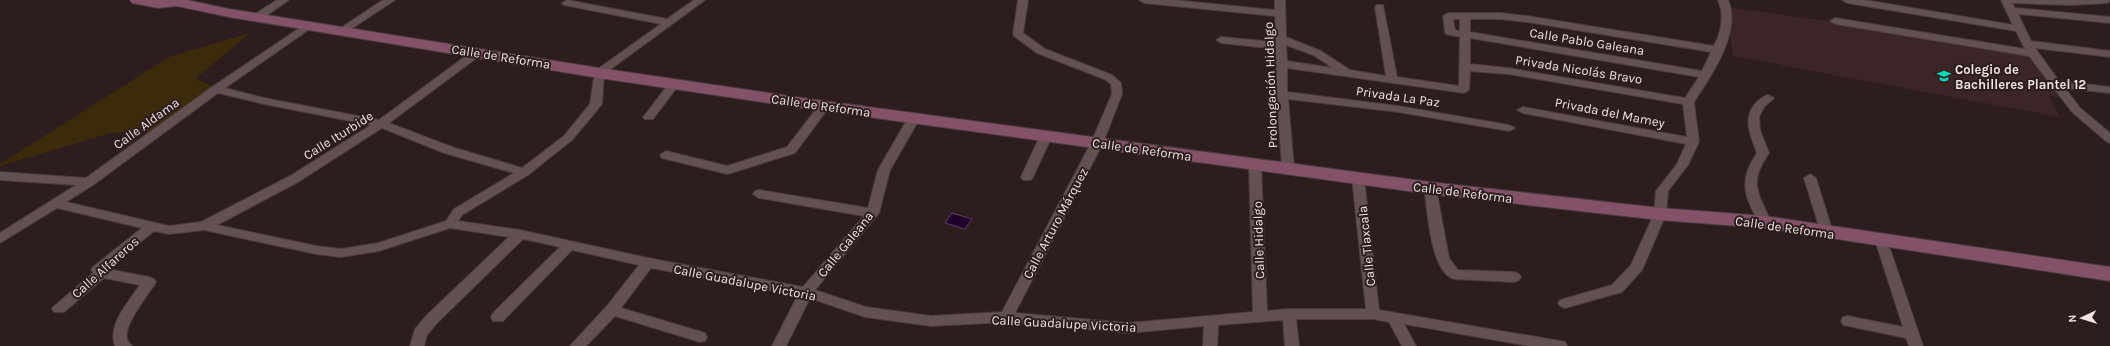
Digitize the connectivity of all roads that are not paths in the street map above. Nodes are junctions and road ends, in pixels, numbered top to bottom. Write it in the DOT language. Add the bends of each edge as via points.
graph roads {
  1 [pos="137,0"];
  2 [pos="284,0"];
  3 [pos="390,0"];
  4 [pos="700,0"];
  5 [pos="1023,0"];
  6 [pos="1144,0"];
  7 [pos="1280,0"];
  8 [pos="1723,0"];
  9 [pos="1847,0"];
  10 [pos="1904,0"];
  11 [pos="2006,0"];
  12 [pos="2108,0"];
  13 [pos="177,1"];
  14 [pos="2046,1"];
  15 [pos="1872,2"];
  16 [pos="567,3"];
  17 [pos="1380,7"];
  18 [pos="1913,11"];
  19 [pos="2012,11"];
  20 [pos="1281,14"];
  21 [pos="1465,16"];
  22 [pos="256,18"];
  23 [pos="2110,20"];
  24 [pos="1835,21"];
  25 [pos="667,22"];
  26 [pos="307,26"];
  27 [pos="2021,29"];
  28 [pos="341,31"];
  29 [pos="1463,35"];
  30 [pos="1220,40"];
  31 [pos="1281,42"];
  32 [pos="2030,48"];
  33 [pos="1717,50"];
  34 [pos="478,52"];
  35 [pos="2110,54"];
  36 [pos="1282,64"];
  37 [pos="1464,67"];
  38 [pos="599,73"];
  39 [pos="1350,74"];
  40 [pos="1706,75"];
  41 [pos="1392,80"];
  42 [pos="674,84"];
  43 [pos="2056,84"];
  44 [pos="216,89"];
  45 [pos="2110,90"];
  46 [pos="1282,95"];
  47 [pos="1768,98"];
  48 [pos="1688,102"];
  49 [pos="824,106"];
  50 [pos="1523,110"];
  51 [pos="649,117"];
  52 [pos="914,118"];
  53 [pos="381,124"];
  54 [pos="1509,128"];
  55 [pos="1046,136"];
  56 [pos="2110,139"];
  57 [pos="1692,142"];
  58 [pos="1097,143"];
  59 [pos="666,155"];
  60 [pos="1255,164"];
  61 [pos="1288,168"];
  62 [pos="524,172"];
  63 [pos="0,176"];
  64 [pos="1027,177"];
  65 [pos="1358,178"];
  66 [pos="1810,178"];
  67 [pos="89,182"];
  68 [pos="1430,188"];
  69 [pos="759,194"];
  70 [pos="57,204"];
  71 [pos="874,213"];
  72 [pos="1660,214"];
  73 [pos="1765,222"];
  74 [pos="450,224"];
  75 [pos="152,226"];
  76 [pos="204,226"];
  77 [pos="1827,233"];
  78 [pos="520,234"];
  79 [pos="0,239"];
  80 [pos="1881,240"];
  81 [pos="570,245"];
  82 [pos="648,263"];
  83 [pos="102,273"];
  84 [pos="2109,276"];
  85 [pos="1514,277"];
  86 [pos="806,292"];
  87 [pos="1565,303"];
  88 [pos="59,308"];
  89 [pos="612,310"];
  90 [pos="1289,314"];
  91 [pos="1373,314"];
  92 [pos="498,317"];
  93 [pos="1006,317"];
  94 [pos="1260,317"];
  95 [pos="1393,317"];
  96 [pos="1848,321"];
  97 [pos="1211,322"];
  98 [pos="700,337"];
  99 [pos="1914,340"];
  100 [pos="125,346"];
  101 [pos="417,346"];
  102 [pos="577,346"];
  103 [pos="779,346"];
  104 [pos="1210,346"];
  105 [pos="1292,346"];
  106 [pos="1409,346"];
  107 [pos="1560,346"];
  1 -- 13 [label="main road, Calle de Reforma" via="158,4"];
  2 -- 22 [label="street"];
  3 -- 28 [label="street"];
  4 -- 25 [label="street"];
  5 -- 58 [label="street, Calle Arturo Márquez" via="1018,34 1041,51 1108,76 1116,83 1117,94"];
  6 -- 20 [label="street"];
  7 -- 20 [label="street, Prolongación Hidalgo"];
  8 -- 33 [label="street" via="1726,7 1726,32"];
  9 -- 15 [label="street"];
  10 -- 18 [label="street"];
  11 -- 14 [label="street"];
  11 -- 19 [label="street"];
  12 -- 14 [label="street"];
  13 -- 22 [label="main road, Calle de Reforma"];
  15 -- 18 [label="street"];
  16 -- 25 [label="street"];
  17 -- 41 [label="street"];
  18 -- 27 [label="street"];
  19 -- 23 [label="street"];
  19 -- 27 [label="street"];
  20 -- 31 [label="street, Prolongación Hidalgo"];
  21 -- 29 [label="street"];
  21 -- 29 [label="street, Calle Pablo Galeana" via="1448,16 1450,32"];
  21 -- 33 [label="street" via="1527,19"];
  22 -- 26 [label="main road, Calle de Reforma"];
  24 -- 32 [label="street"];
  25 -- 38 [label="street"];
  26 -- 28 [label="main road, Calle de Reforma"];
  26 -- 44 [label="street, Calle Aldama"];
  27 -- 32 [label="street"];
  28 -- 34 [label="main road, Calle de Reforma"];
  29 -- 37 [label="street"];
  29 -- 40 [label="street, Calle Pablo Galeana" via="1580,52"];
  30 -- 31 [label="street"];
  31 -- 36 [label="street, Prolongación Hidalgo"];
  31 -- 39 [label="street" via="1317,53"];
  32 -- 35 [label="street"];
  32 -- 43 [label="street"];
  33 -- 40 [label="street"];
  34 -- 38 [label="main road, Calle de Reforma"];
  34 -- 53 [label="street, Calle Iturbide"];
  36 -- 39 [label="street"];
  36 -- 46 [label="street, Prolongación Hidalgo"];
  37 -- 41 [label="street" via="1464,90"];
  37 -- 48 [label="street, Privada Nicolás Bravo" via="1508,71"];
  38 -- 42 [label="main road, Calle de Reforma"];
  38 -- 62 [label="street" via="596,104 568,138"];
  39 -- 41 [label="street"];
  40 -- 48 [label="street"];
  42 -- 49 [label="main road, Calle de Reforma"];
  42 -- 51 [label="street"];
  43 -- 45 [label="street"];
  43 -- 56 [label="street" via="2076,110"];
  44 -- 53 [label="street"];
  44 -- 67 [label="street, Calle Aldama"];
  46 -- 54 [label="street, Privada La Paz" via="1398,109"];
  46 -- 61 [label="street, Prolongación Hidalgo"];
  47 -- 73 [label="street" via="1756,107 1752,122 1763,153 1750,172 1749,184"];
  48 -- 57 [label="street"];
  49 -- 52 [label="main road, Calle de Reforma"];
  49 -- 59 [label="street" via="791,150 727,170"];
  50 -- 57 [label="street, Privada del Mamey"];
  52 -- 55 [label="main road, Calle de Reforma"];
  52 -- 71 [label="street, Calle Galeana" via="884,170"];
  53 -- 62 [label="street" via="448,150"];
  53 -- 76 [label="street, Calle Iturbide" via="294,179"];
  55 -- 58 [label="main road, Calle de Reforma"];
  55 -- 64 [label="street"];
  57 -- 72 [label="street" via="1682,165 1662,191"];
  58 -- 60 [label="main road, Calle de Reforma"];
  58 -- 93 [label="street, Calle Arturo Márquez"];
  60 -- 61 [label="main road, Calle de Reforma"];
  60 -- 94 [label="street, Calle Hidalgo"];
  61 -- 65 [label="main road, Calle de Reforma"];
  62 -- 74 [label="street" via="458,212"];
  63 -- 67 [label="street"];
  65 -- 68 [label="main road, Calle de Reforma"];
  65 -- 91 [label="street, Calle Tlaxcala"];
  66 -- 77 [label="street"];
  67 -- 70 [label="street, Calle Aldama"];
  68 -- 72 [label="main road, Calle de Reforma"];
  68 -- 85 [label="street" via="1442,258 1447,267 1454,274"];
  69 -- 71 [label="street"];
  70 -- 75 [label="street, Calle Guadalupe Victoria"];
  70 -- 79 [label="street, Calle Aldama"];
  71 -- 86 [label="street, Calle Galeana"];
  72 -- 73 [label="main road, Calle de Reforma"];
  72 -- 87 [label="street" via="1637,267 1617,289"];
  73 -- 77 [label="main road, Calle de Reforma"];
  74 -- 76 [label="street, Calle Guadalupe Victoria" via="379,247 341,253"];
  74 -- 78 [label="street, Calle Guadalupe Victoria"];
  75 -- 76 [label="street, Calle Guadalupe Victoria" via="169,230"];
  75 -- 83 [label="street, Calle Alfareros" via="98,270"];
  77 -- 80 [label="main road, Calle de Reforma"];
  78 -- 81 [label="street, Calle Guadalupe Victoria"];
  78 -- 101 [label="street" via="420,333"];
  80 -- 84 [label="main road, Calle de Reforma"];
  80 -- 99 [label="street"];
  81 -- 82 [label="street, Calle Guadalupe Victoria"];
  81 -- 92 [label="street"];
  82 -- 86 [label="street, Calle Guadalupe Victoria"];
  82 -- 89 [label="street"];
  83 -- 88 [label="street, Calle Alfareros"];
  83 -- 100 [label="street" via="148,282 120,331 121,344"];
  86 -- 93 [label="street, Calle Guadalupe Victoria" via="865,312 931,321"];
  86 -- 103 [label="street, Calle Galeana"];
  89 -- 98 [label="street"];
  89 -- 102 [label="street"];
  90 -- 91 [label="street, Calle Guadalupe Victoria"];
  90 -- 94 [label="street, Calle Guadalupe Victoria"];
  90 -- 105 [label="street"];
  91 -- 95 [label="street, Calle Guadalupe Victoria"];
  93 -- 97 [label="street, Calle Guadalupe Victoria" via="1128,328"];
  94 -- 97 [label="street, Calle Guadalupe Victoria"];
  95 -- 106 [label="street"];
  95 -- 107 [label="street, Calle Guadalupe Victoria"];
  96 -- 99 [label="street"];
  97 -- 104 [label="street"];
}
